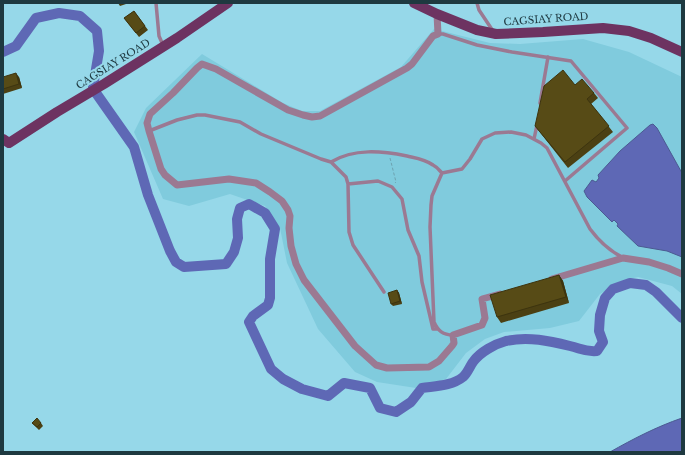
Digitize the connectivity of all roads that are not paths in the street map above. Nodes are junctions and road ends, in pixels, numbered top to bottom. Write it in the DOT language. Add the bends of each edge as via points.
graph roads {
  1 [pos="156,3"];
  2 [pos="228,3"];
  3 [pos="414,3"];
  4 [pos="477,3"];
  5 [pos="437,14"];
  6 [pos="438,34"];
  7 [pos="496,34"];
  8 [pos="163,46"];
  9 [pos="682,52"];
  10 [pos="548,57"];
  11 [pos="540,109"];
  12 [pos="537,124"];
  13 [pos="149,131"];
  14 [pos="534,139"];
  15 [pos="6,141"];
  16 [pos="331,162"];
  17 [pos="442,173"];
  18 [pos="565,181"];
  19 [pos="348,184"];
  20 [pos="623,258"];
  21 [pos="682,274"];
  22 [pos="542,282"];
  23 [pos="384,292"];
  24 [pos="505,293"];
  25 [pos="437,329"];
  26 [pos="453,335"];
  1 -- 8 [label="lane" via="159,36"];
  2 -- 8 [label="main road, CAGSIAY ROAD"];
  3 -- 5 [label="main road, CAGSIAY ROAD"];
  4 -- 7 [label="lane"];
  5 -- 6 [label="street"];
  5 -- 7 [label="main road, CAGSIAY ROAD" via="477,30"];
  6 -- 10 [label="lane" via="477,45"];
  6 -- 13 [label="street" via="433,36 407,68 320,116 303,115 288,110 216,68 202,64 150,114 147,123"];
  7 -- 9 [label="main road, CAGSIAY ROAD" via="603,28 629,31"];
  8 -- 15 [label="main road, CAGSIAY ROAD" via="85,96"];
  10 -- 11 [label="lane"];
  10 -- 18 [label="lane" via="571,61 627,128"];
  12 -- 14 [label="lane"];
  13 -- 16 [label="lane" via="177,120 205,115 240,122 261,134"];
  13 -- 26 [label="street" via="161,169 170,181 177,185 242,180 256,183 282,201 290,216 291,246 304,280 355,346 376,366 429,367 439,361 452,346"];
  14 -- 17 [label="lane" via="511,132 495,133 482,139 462,169"];
  14 -- 18 [label="lane" via="546,148"];
  16 -- 17 [label="lane" via="350,154 388,152 422,159"];
  16 -- 19 [label="lane" via="346,177"];
  17 -- 25 [label="lane" via="432,196 430,212 434,322"];
  18 -- 20 [label="lane" via="578,208 599,240"];
  19 -- 23 [label="lane" via="349,232 353,245"];
  19 -- 25 [label="lane" via="378,181 392,187 402,199 408,230 419,256 433,329"];
  20 -- 21 [label="street" via="649,262"];
  20 -- 22 [label="street"];
  24 -- 26 [label="street" via="482,299 485,318 482,325"];
  25 -- 26 [label="lane"];
}
